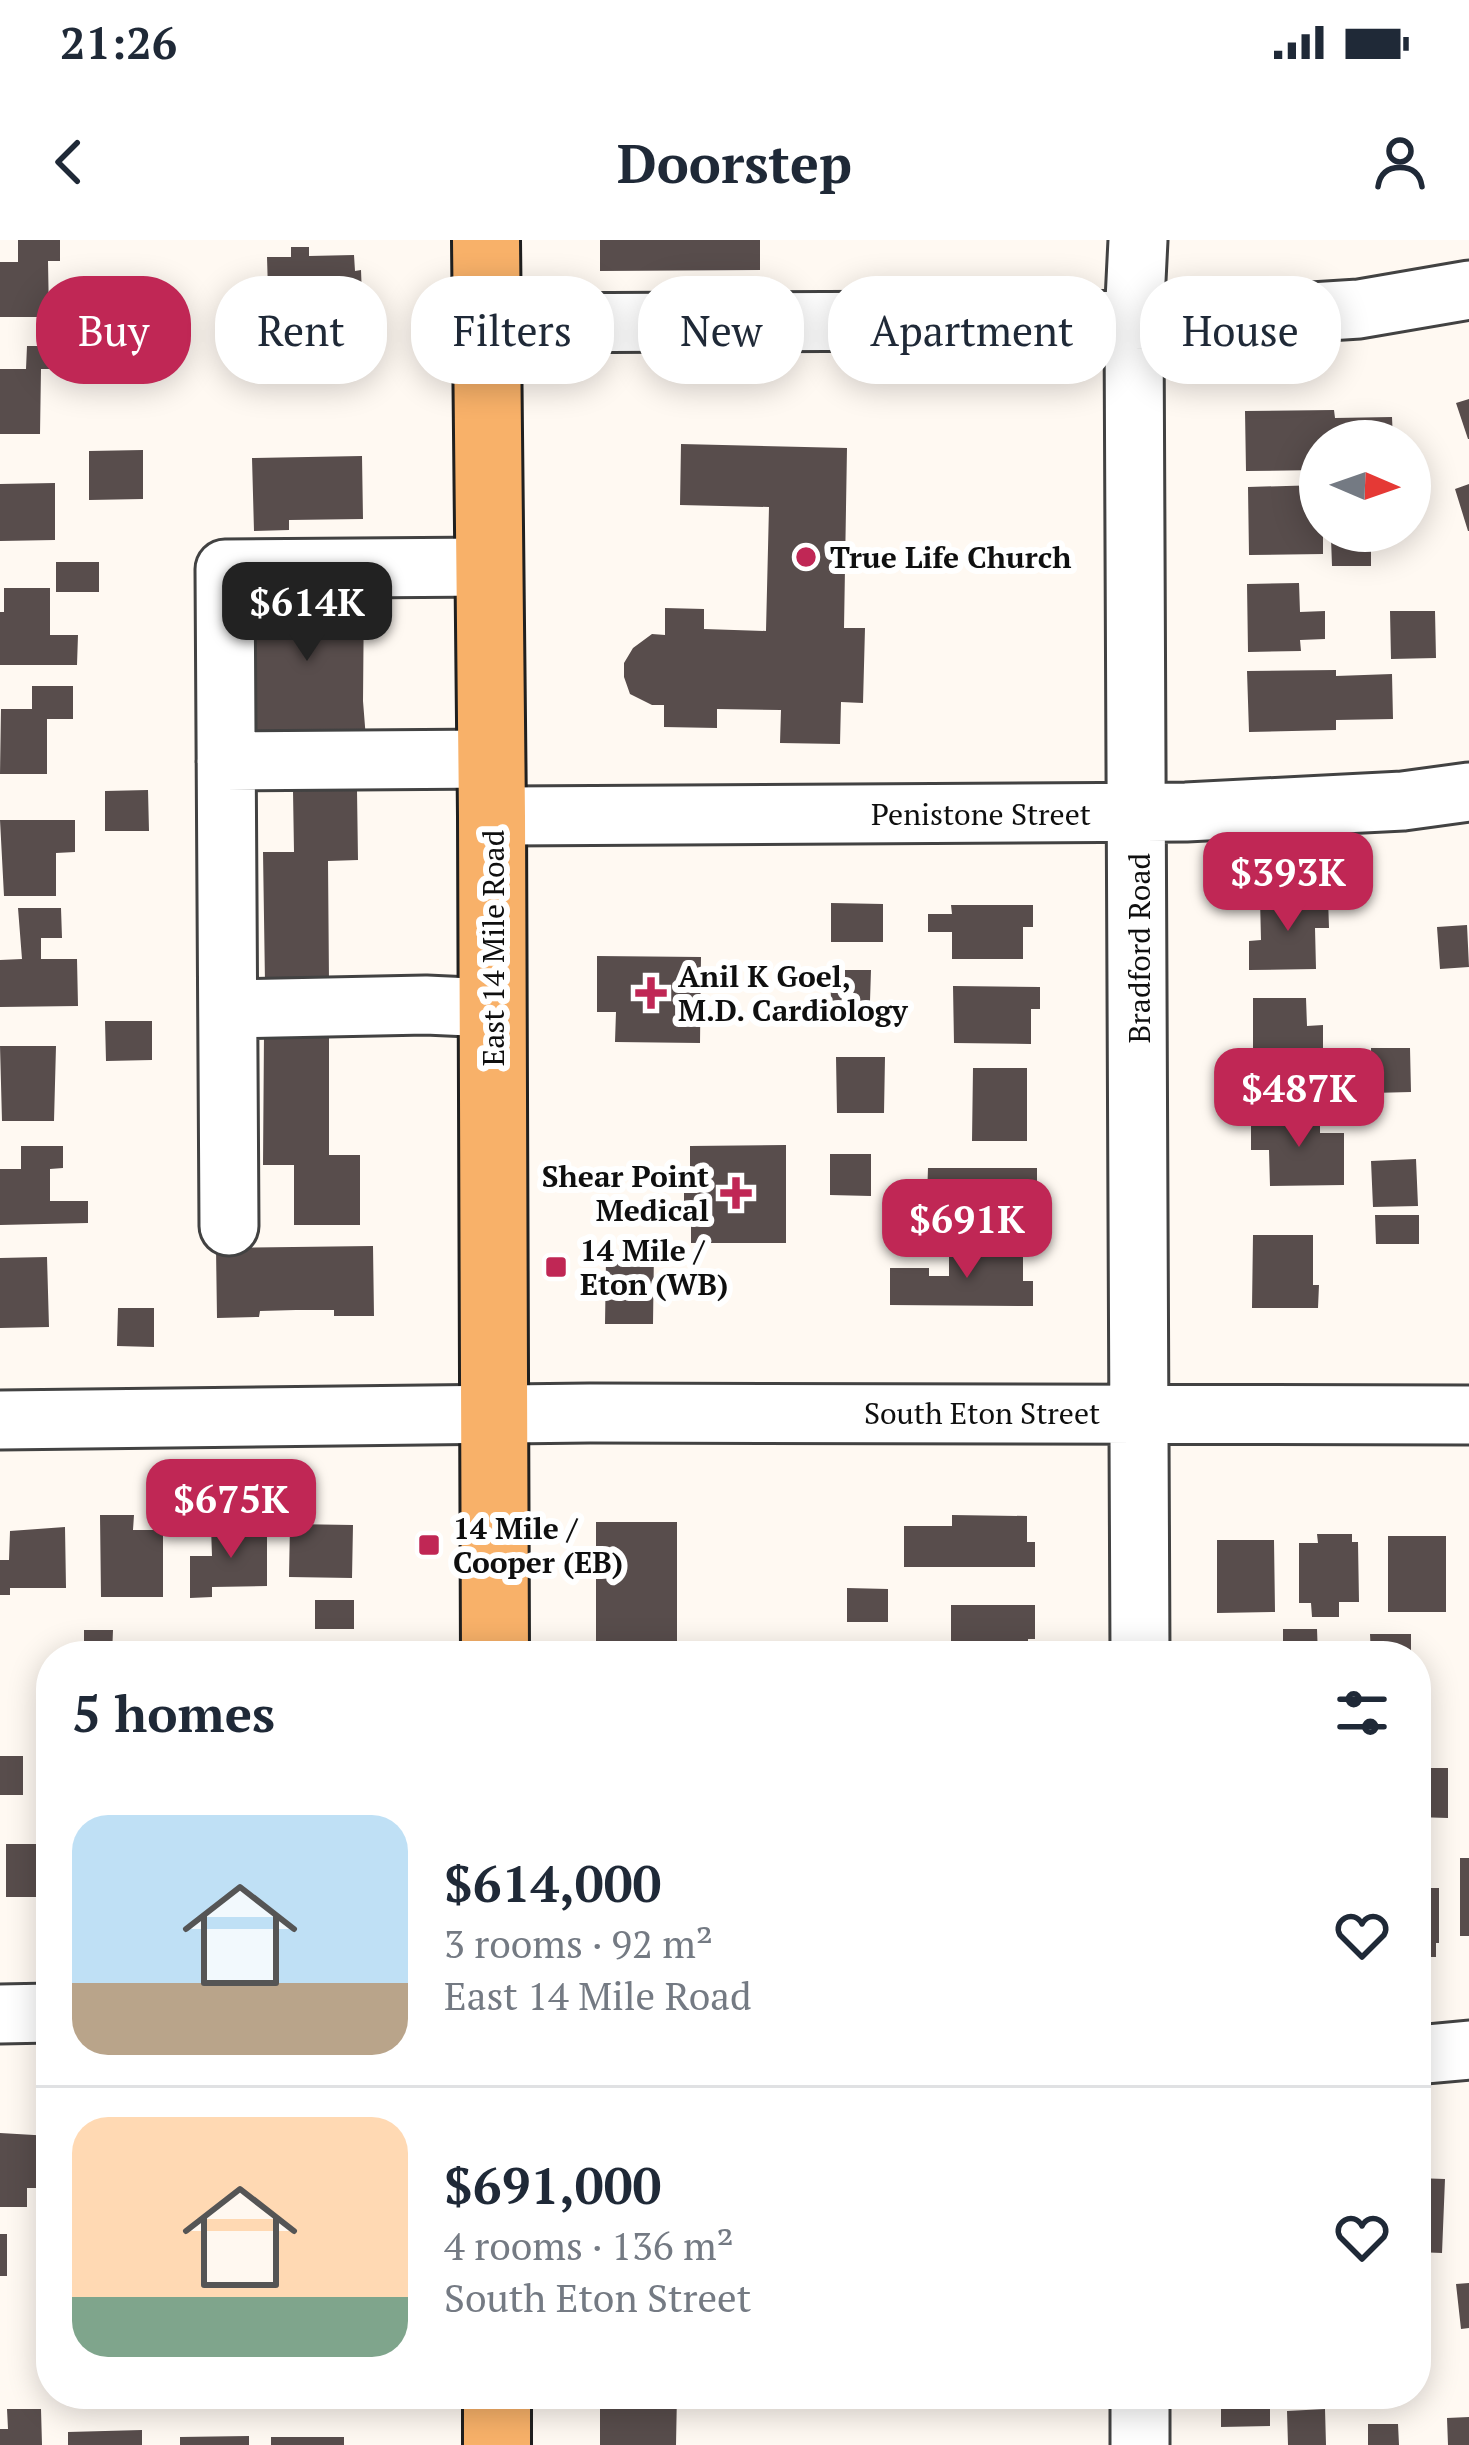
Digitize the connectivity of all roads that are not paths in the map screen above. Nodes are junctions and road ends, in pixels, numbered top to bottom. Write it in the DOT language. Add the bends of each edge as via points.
graph roads {
  1 [pos="486,240"];
  2 [pos="1138,240"];
  3 [pos="487,276"];
  4 [pos="1469,290"];
  5 [pos="1134,321"];
  6 [pos="614,323"];
  7 [pos="488,384"];
  8 [pos="488,567"];
  9 [pos="226,761"];
  10 [pos="492,787"];
  11 [pos="1469,792"];
  12 [pos="1138,813"];
  13 [pos="492,1008"];
  14 [pos="228,1010"];
  15 [pos="230,1226"];
  16 [pos="1139,1413"];
  17 [pos="495,1414"];
  18 [pos="1469,1415"];
  19 [pos="0,1420"];
  20 [pos="495,1641"];
  21 [pos="1140,1641"];
  22 [pos="36,2013"];
  23 [pos="0,2014"];
  24 [pos="1469,2050"];
  25 [pos="1431,2054"];
  26 [pos="497,2409"];
  27 [pos="1140,2409"];
  28 [pos="497,2445"];
  29 [pos="1140,2445"];
  1 -- 3 [label="main road, East 14 Mile Road"];
  2 -- 5 [label="street, Bradford Road"];
  4 -- 5 [label="street" via="1290,316"];
  5 -- 6 [label="street"];
  5 -- 12 [label="street, Bradford Road"];
  7 -- 8 [label="main road, East 14 Mile Road"];
  8 -- 9 [label="street" via="225,569"];
  8 -- 10 [label="main road, East 14 Mile Road"];
  9 -- 10 [label="street, Penistone Street"];
  9 -- 14 [label="street"];
  10 -- 12 [label="street, Penistone Street"];
  10 -- 13 [label="main road, East 14 Mile Road"];
  11 -- 12 [label="street, Penistone Street"];
  12 -- 16 [label="street, Bradford Road"];
  13 -- 14 [label="street"];
  13 -- 17 [label="main road, East 14 Mile Road"];
  14 -- 15 [label="street"];
  16 -- 17 [label="street, South Eton Street"];
  16 -- 18 [label="street, South Eton Street"];
  16 -- 21 [label="street, Bradford Road"];
  17 -- 19 [label="street, South Eton Street"];
  17 -- 20 [label="main road, East 14 Mile Road"];
  22 -- 23 [label="street"];
  24 -- 25 [label="street"];
  26 -- 28 [label="main road"];
  27 -- 29 [label="street"];
}
